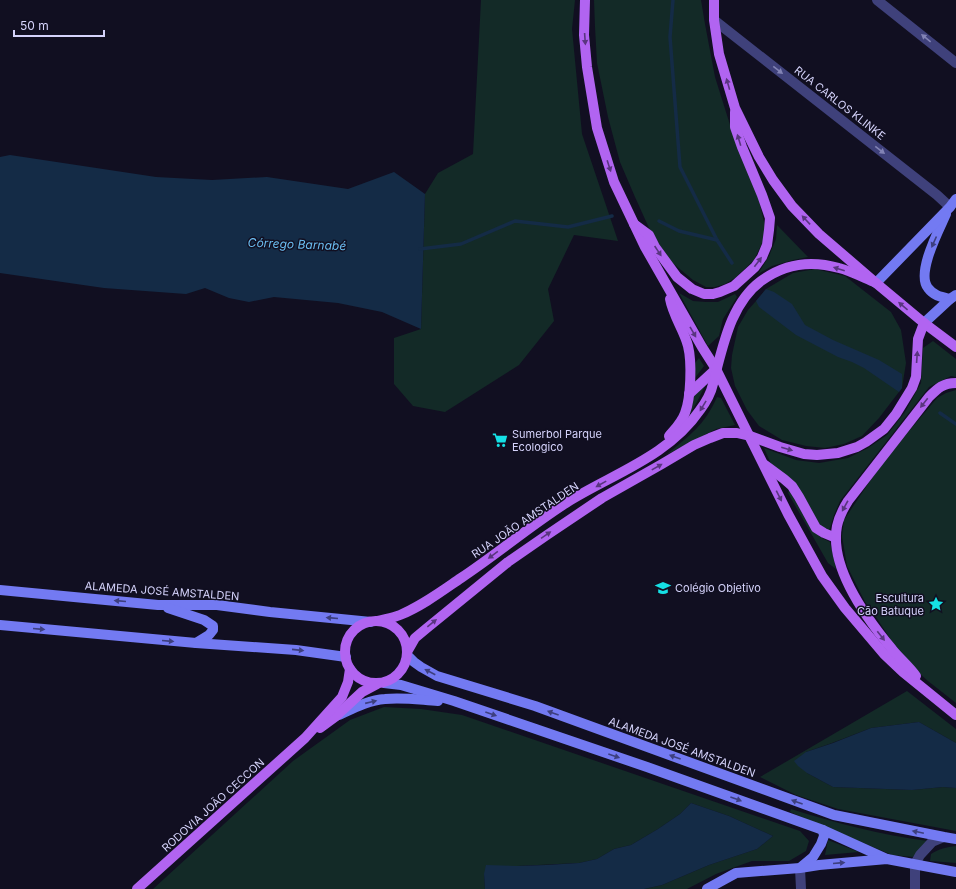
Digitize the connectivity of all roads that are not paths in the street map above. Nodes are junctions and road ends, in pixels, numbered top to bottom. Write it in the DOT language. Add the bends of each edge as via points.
graph roads {
  1 [pos="585,0"];
  2 [pos="714,0"];
  3 [pos="877,0"];
  4 [pos="714,20"];
  5 [pos="956,63"];
  6 [pos="734,108"];
  7 [pos="953,203"];
  8 [pos="633,222"];
  9 [pos="876,283"];
  10 [pos="668,288"];
  11 [pos="953,297"];
  12 [pos="924,323"];
  13 [pos="956,347"];
  14 [pos="716,370"];
  15 [pos="956,383"];
  16 [pos="689,394"];
  17 [pos="750,436"];
  18 [pos="651,456"];
  19 [pos="763,464"];
  20 [pos="836,538"];
  21 [pos="0,590"];
  22 [pos="158,605"];
  23 [pos="374,621"];
  24 [pos="0,625"];
  25 [pos="196,643"];
  26 [pos="407,654"];
  27 [pos="346,657"];
  28 [pos="350,669"];
  29 [pos="380,683"];
  30 [pos="923,688"];
  31 [pos="454,701"];
  32 [pos="956,715"];
  33 [pos="336,717"];
  34 [pos="305,738"];
  35 [pos="823,830"];
  36 [pos="944,837"];
  37 [pos="956,839"];
  38 [pos="887,859"];
  39 [pos="915,864"];
  40 [pos="800,868"];
  41 [pos="956,872"];
  42 [pos="137,889"];
  43 [pos="707,889"];
  44 [pos="800,889"];
  45 [pos="916,889"];
  1 -- 8 [label="main road, one-way" via="587,67 597,128 614,182"];
  2 -- 4 [label="main road"];
  5 -- 3 [label="street, one-way"];
  6 -- 4 [label="main road, one-way" via="719,54"];
  4 -- 7 [label="street, RUA CARLOS KLINKE, one-way" via="937,195"];
  8 -- 6 [label="main road, one-way" via="649,235 677,277 692,289 704,294 713,294 734,286 755,267 767,245 770,218 735,127"];
  9 -- 6 [label="main road, one-way" via="819,234 792,206 759,157"];
  7 -- 9 [label="street"];
  7 -- 11 [label="street, one-way" via="932,246 924,275 927,288 935,295"];
  8 -- 10 [label="main road"];
  12 -- 9 [label="main road, one-way"];
  9 -- 14 [label="main road, RUA JOÃO AMSTALDEN, one-way" via="839,268 822,265 800,264 774,273 760,282 740,304 726,335"];
  10 -- 14 [label="main road, one-way"];
  10 -- 16 [label="main road" via="671,306 688,346"];
  11 -- 12 [label="street"];
  12 -- 13 [label="main road"];
  17 -- 12 [label="main road, one-way" via="804,454 817,455 848,450 870,439 884,429 912,388 916,377 918,339"];
  14 -- 16 [label="main road"];
  14 -- 17 [label="main road"];
  14 -- 18 [label="main road, RUA JOÃO AMSTALDEN, one-way" via="708,398 693,420 681,433"];
  15 -- 20 [label="main road, one-way" via="947,383 929,397 870,471 842,510"];
  16 -- 18 [label="main road" via="685,414 680,423"];
  17 -- 19 [label="main road"];
  26 -- 17 [label="main road, one-way" via="415,638 508,562 602,498 710,438 723,433"];
  18 -- 23 [label="main road, RUA JOÃO AMSTALDEN, one-way" via="567,503 414,609 398,616"];
  19 -- 20 [label="main road" via="792,486 816,528"];
  19 -- 30 [label="main road, one-way" via="818,569 845,608 884,654"];
  20 -- 30 [label="main road, one-way" via="838,557 864,613 913,672"];
  22 -- 21 [label="street, ALAMEDA JOSÉ AMSTALDEN, one-way"];
  23 -- 22 [label="street, ALAMEDA JOSÉ AMSTALDEN, one-way" via="217,605"];
  22 -- 25 [label="street" via="204,620 213,626 209,635"];
  23 -- 26 [label="main road" via="387,623 402,634"];
  23 -- 27 [label="main road" via="365,623 352,634 348,641"];
  24 -- 25 [label="street, one-way"];
  25 -- 27 [label="street, one-way" via="296,650"];
  26 -- 29 [label="main road" via="404,667 395,677"];
  36 -- 26 [label="street, ALAMEDA JOSÉ AMSTALDEN, one-way" via="834,815 535,706 437,676 414,662"];
  27 -- 28 [label="main road"];
  28 -- 29 [label="main road" via="362,680"];
  28 -- 34 [label="main road" via="342,697"];
  29 -- 31 [label="street" via="401,685"];
  29 -- 33 [label="main road" via="362,692"];
  30 -- 32 [label="main road"];
  33 -- 31 [label="street, one-way" via="368,702 385,699"];
  31 -- 35 [label="street, one-way"];
  33 -- 34 [label="main road"];
  34 -- 42 [label="main road, RODOVIA JOÃO CECCON"];
  35 -- 38 [label="street"];
  35 -- 40 [label="street" via="824,836 813,858"];
  36 -- 37 [label="street, ALAMEDA JOSÉ AMSTALDEN"];
  36 -- 39 [label="street" via="932,842"];
  38 -- 39 [label="street"];
  40 -- 38 [label="street, one-way" via="819,864"];
  39 -- 41 [label="street"];
  39 -- 45 [label="street"];
  40 -- 43 [label="street" via="736,873"];
  40 -- 44 [label="street"];
}
